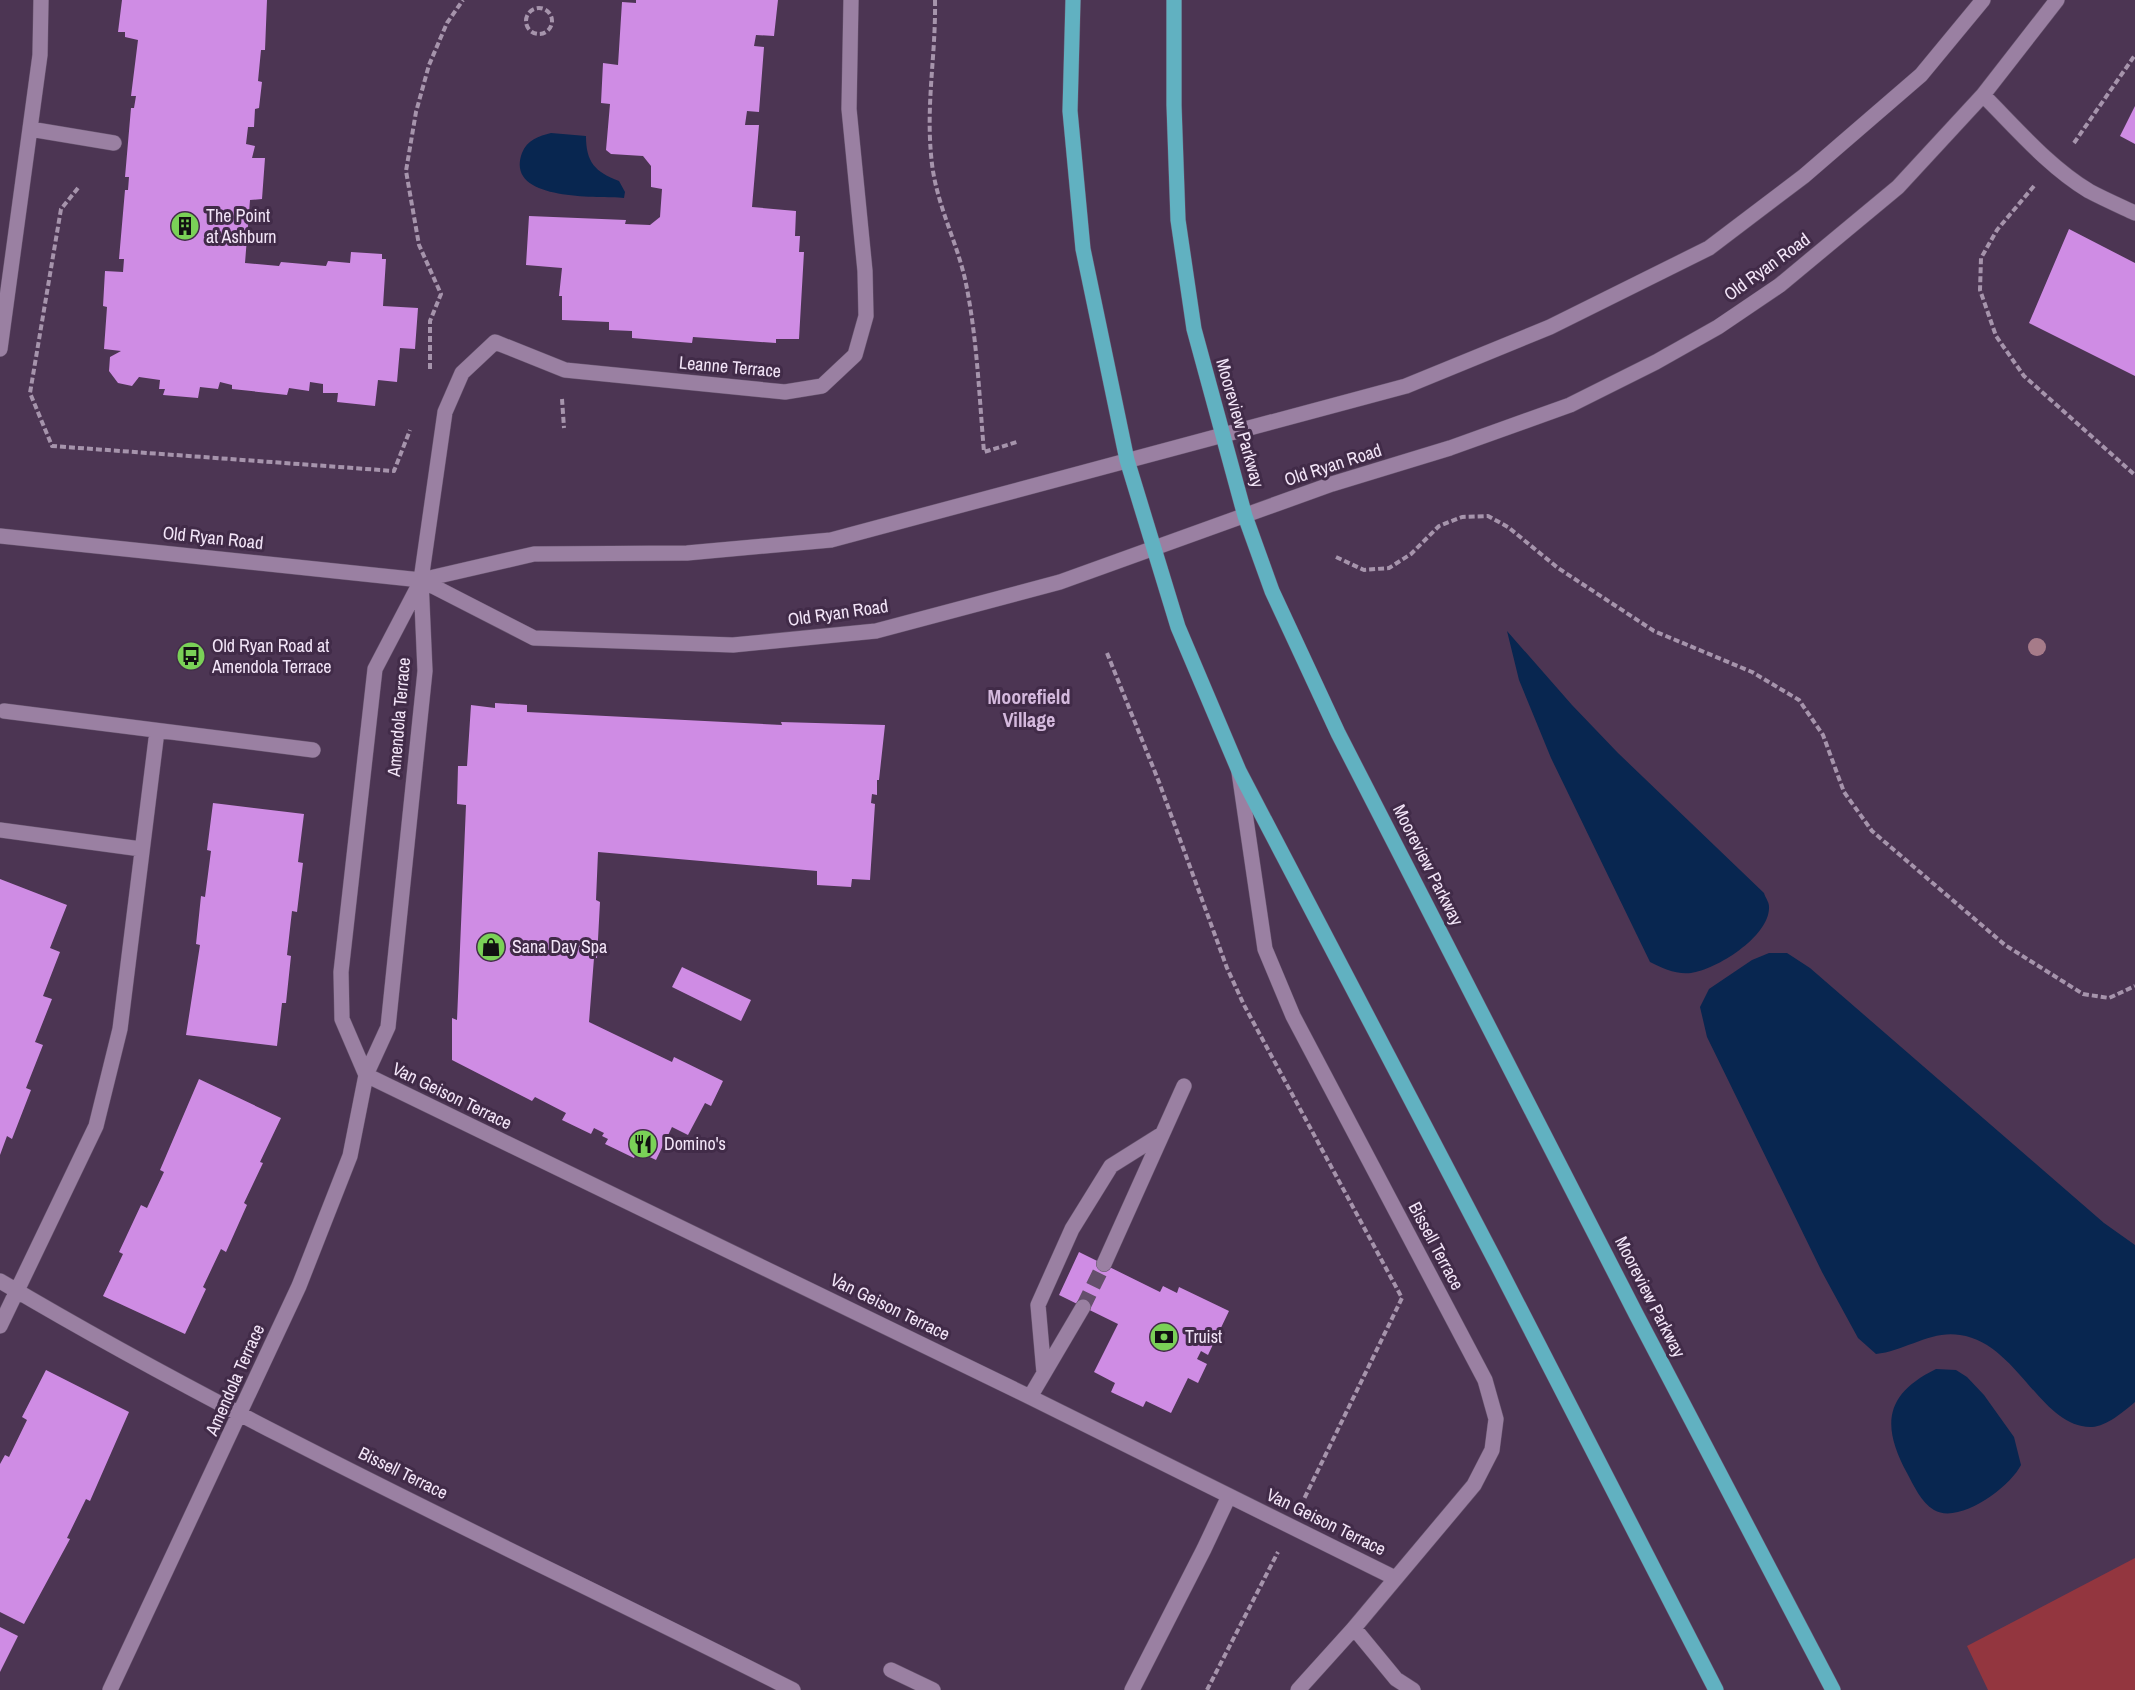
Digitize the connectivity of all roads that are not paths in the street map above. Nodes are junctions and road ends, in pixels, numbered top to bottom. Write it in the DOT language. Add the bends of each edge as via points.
graph roads {
  1 [pos="41,0"];
  2 [pos="851,0"];
  3 [pos="1073,0"];
  4 [pos="1174,0"];
  5 [pos="1983,0"];
  6 [pos="2056,0"];
  7 [pos="2067,0"];
  8 [pos="2048,13"];
  9 [pos="1983,95"];
  10 [pos="30,129"];
  11 [pos="114,143"];
  12 [pos="2135,213"];
  13 [pos="0,349"];
  14 [pos="1223,433"];
  15 [pos="1127,460"];
  16 [pos="1245,516"];
  17 [pos="0,536"];
  18 [pos="1153,549"];
  19 [pos="421,580"];
  20 [pos="4,711"];
  21 [pos="157,731"];
  22 [pos="313,750"];
  23 [pos="1239,771"];
  24 [pos="0,830"];
  25 [pos="141,849"];
  26 [pos="366,1076"];
  27 [pos="1184,1086"];
  28 [pos="1162,1134"];
  29 [pos="1104,1264"];
  30 [pos="0,1281"];
  31 [pos="17,1291"];
  32 [pos="1083,1307"];
  33 [pos="0,1326"];
  34 [pos="1044,1373"];
  35 [pos="1030,1397"];
  36 [pos="241,1415"];
  37 [pos="1228,1496"];
  38 [pos="1395,1578"];
  39 [pos="1354,1628"];
  40 [pos="891,1670"];
  41 [pos="1394,1684"];
  42 [pos="110,1690"];
  43 [pos="794,1690"];
  44 [pos="933,1690"];
  45 [pos="1132,1690"];
  46 [pos="1298,1690"];
  47 [pos="1413,1690"];
  48 [pos="1716,1690"];
  49 [pos="1833,1690"];
  1 -- 10 [label="street" via="40,55"];
  2 -- 19 [label="street, Leanne Terrace" via="849,109 866,316 855,355 822,386 785,392 565,370 495,342 462,373 445,412"];
  3 -- 15 [label="main road" via="1070,111 1083,249"];
  4 -- 14 [label="main road, Mooreview Parkway" via="1178,220 1194,329"];
  5 -- 14 [label="street, Old Ryan Road" via="1921,75 1804,176 1709,248 1550,327 1406,386"];
  6 -- 8 [label="street, Old Ryan Road"];
  7 -- 8 [label="street"];
  8 -- 9 [label="street, Old Ryan Road"];
  9 -- 12 [label="street" via="2055,164 2089,190"];
  9 -- 16 [label="street, Old Ryan Road" via="1898,187 1839,239 1718,327 1570,405"];
  10 -- 11 [label="street"];
  10 -- 13 [label="street"];
  14 -- 15 [label="street, Old Ryan Road"];
  14 -- 16 [label="main road, Mooreview Parkway"];
  15 -- 18 [label="main road"];
  15 -- 19 [label="street, Old Ryan Road" via="831,540 687,553 534,554"];
  16 -- 18 [label="street, Old Ryan Road"];
  16 -- 49 [label="main road, Mooreview Parkway" via="1272,591 1338,733"];
  17 -- 19 [label="street, Old Ryan Road"];
  18 -- 19 [label="street, Old Ryan Road" via="1060,582 876,631 733,645 534,638"];
  18 -- 23 [label="main road" via="1196,675"];
  19 -- 26 [label="street, Amendola Terrace" via="425,671 388,1027"];
  19 -- 26 [label="street, Amendola Terrace" via="375,669 341,972 342,1019"];
  20 -- 21 [label="street"];
  21 -- 22 [label="street"];
  21 -- 25 [label="street"];
  23 -- 38 [label="street, Bissell Terrace" via="1265,949 1293,1016 1485,1380 1496,1419 1492,1450 1474,1485"];
  23 -- 48 [label="main road"];
  24 -- 25 [label="street"];
  25 -- 31 [label="street" via="120,1029 96,1126"];
  26 -- 35 [label="street, Van Geison Terrace"];
  26 -- 36 [label="street, Amendola Terrace" via="350,1156 299,1286"];
  27 -- 28 [label="street"];
  28 -- 29 [label="street"];
  28 -- 34 [label="street" via="1111,1166 1072,1229 1038,1305"];
  30 -- 31 [label="street, Bissell Terrace"];
  31 -- 33 [label="street"];
  31 -- 36 [label="street, Bissell Terrace"];
  32 -- 34 [label="street"];
  34 -- 35 [label="street"];
  35 -- 37 [label="street, Van Geison Terrace"];
  36 -- 42 [label="street, Amendola Terrace"];
  36 -- 43 [label="street, Bissell Terrace"];
  37 -- 38 [label="street, Van Geison Terrace"];
  37 -- 45 [label="street"];
  38 -- 39 [label="street, Bissell Terrace"];
  39 -- 41 [label="street"];
  39 -- 46 [label="street, Bissell Terrace"];
  40 -- 44 [label="street"];
  41 -- 47 [label="street"];
}
